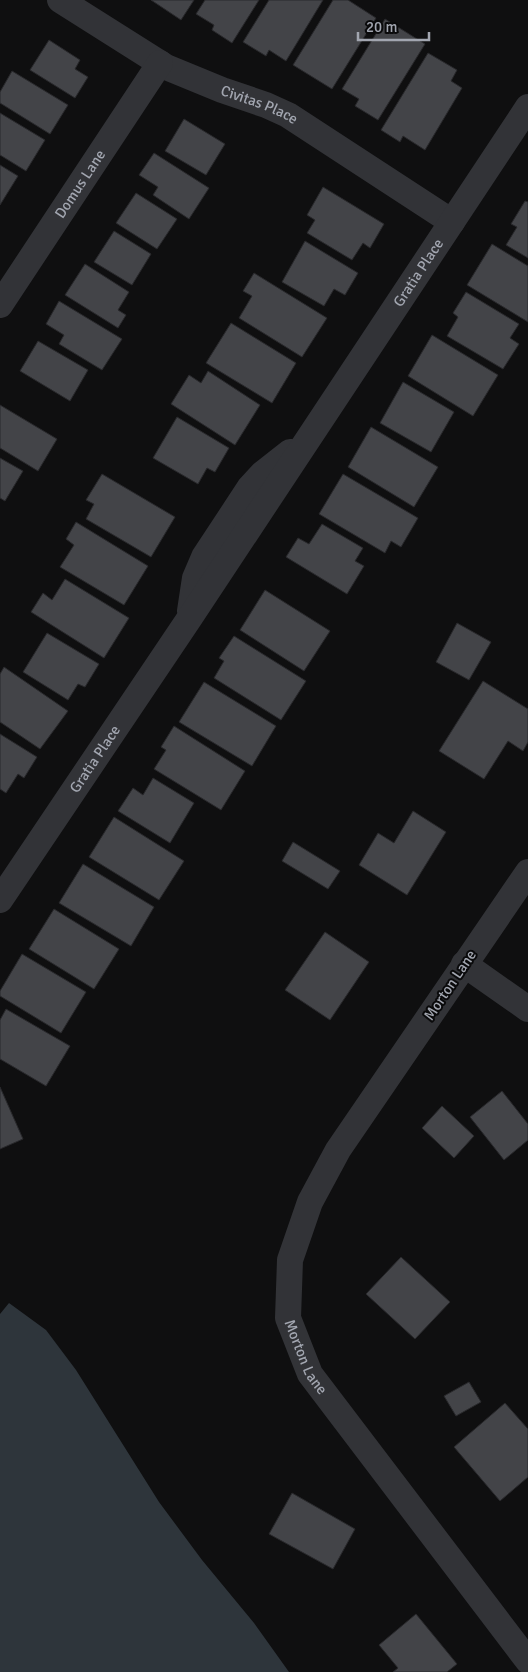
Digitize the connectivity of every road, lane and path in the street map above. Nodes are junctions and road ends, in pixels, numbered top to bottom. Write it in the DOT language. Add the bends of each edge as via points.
graph roads {
  1 [pos="60,0"];
  2 [pos="160,63"];
  3 [pos="528,107"];
  4 [pos="452,222"];
  5 [pos="0,305"];
  6 [pos="528,872"];
  7 [pos="0,900"];
  8 [pos="464,964"];
  9 [pos="528,1008"];
  10 [pos="528,1661"];
  1 -- 2 [label="street, Civitas Place"];
  2 -- 4 [label="street, Civitas Place" via="288,115"];
  2 -- 5 [label="street, Domus Lane"];
  3 -- 4 [label="street, Gratia Place"];
  4 -- 7 [label="street, Gratia Place"];
  6 -- 8 [label="street, Morton Lane"];
  8 -- 9 [label="street"];
  8 -- 10 [label="street, Morton Lane" via="338,1150 310,1202 290,1260 288,1318 310,1374"];
}
